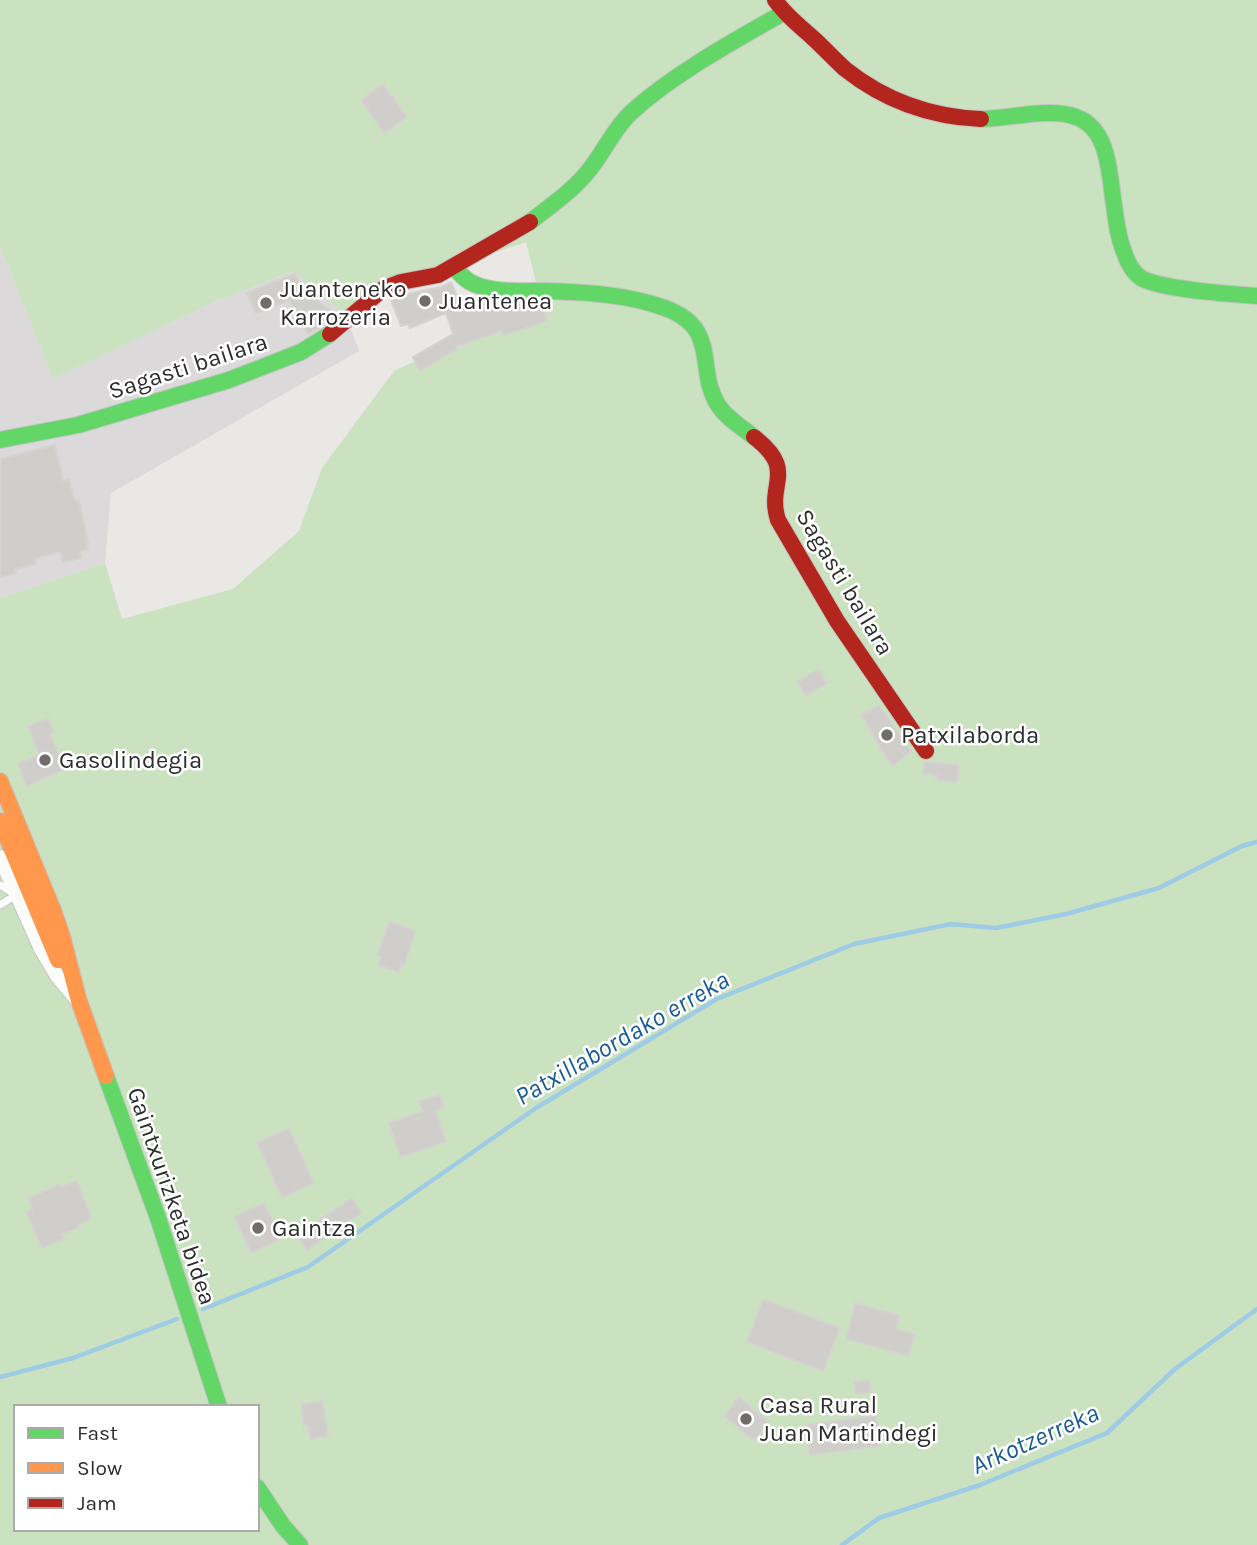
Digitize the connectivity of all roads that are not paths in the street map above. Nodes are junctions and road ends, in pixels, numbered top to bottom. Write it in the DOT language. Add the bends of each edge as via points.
graph roads {
  1 [pos="779,6"];
  2 [pos="454,267"];
  3 [pos="1257,296"];
  4 [pos="0,440"];
  5 [pos="926,751"];
  6 [pos="0,781"];
  7 [pos="0,800"];
  8 [pos="0,821"];
  9 [pos="23,836"];
  10 [pos="0,857"];
  11 [pos="0,885"];
  12 [pos="16,895"];
  13 [pos="0,905"];
  14 [pos="79,1001"];
  15 [pos="218,1405"];
  16 [pos="259,1490"];
  17 [pos="300,1545"];
  1 -- 2 [label="street, Sagasti bailara" via="632,111 589,171 561,198"];
  1 -- 3 [label="street, Sagasti bailara" via="847,70 906,106 963,119 1057,113 1088,122 1105,150 1120,235 1134,271 1157,283"];
  2 -- 4 [label="street, Sagasti bailara" via="383,289 326,338 229,380 78,425"];
  2 -- 5 [label="street, Sagasti bailara" via="477,286 626,298 674,312 694,327 718,404 769,449 777,462 778,520 837,621"];
  6 -- 9 [label="street, Gaintxurizketa bidea"];
  7 -- 9 [label="street, Gaintxurizketa bidea"];
  8 -- 14 [label="street, Gaintxurizketa bidea"];
  9 -- 14 [label="street, Gaintxurizketa bidea" via="53,910"];
  10 -- 12 [label="street"];
  11 -- 12 [label="lane"];
  12 -- 13 [label="lane"];
  12 -- 14 [label="street" via="57,976"];
  14 -- 15 [label="street, Gaintxurizketa bidea" via="158,1218"];
  16 -- 17 [label="street"];
}
